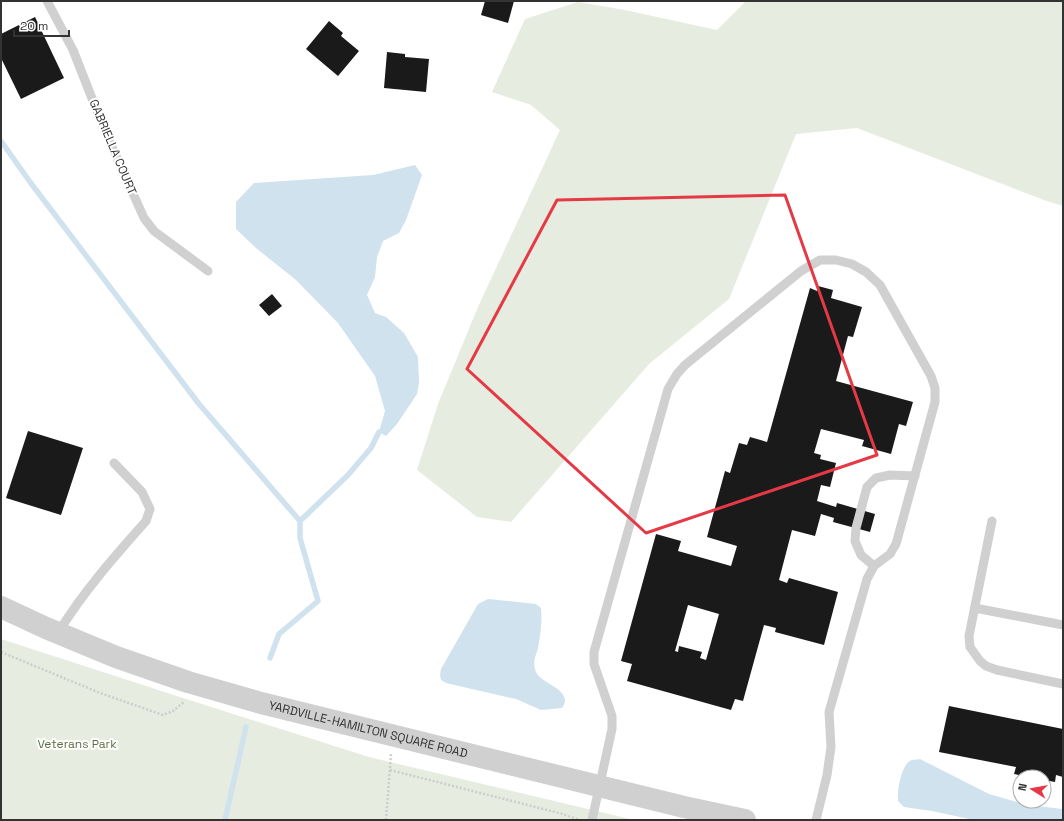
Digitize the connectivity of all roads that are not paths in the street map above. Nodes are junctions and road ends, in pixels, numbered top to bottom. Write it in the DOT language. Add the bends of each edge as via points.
graph roads {
  1 [pos="47,1"];
  2 [pos="208,271"];
  3 [pos="114,463"];
  4 [pos="915,476"];
  5 [pos="992,521"];
  6 [pos="874,566"];
  7 [pos="1,607"];
  8 [pos="975,608"];
  9 [pos="1063,625"];
  10 [pos="58,633"];
  11 [pos="1063,684"];
  12 [pos="600,786"];
  13 [pos="592,820"];
  14 [pos="745,820"];
  15 [pos="816,820"];
  1 -- 2 [label="lane, GABRIELLA COURT" via="73,50 104,129 144,218 154,231"];
  3 -- 10 [label="lane" via="142,492 150,509 146,521 93,582"];
  4 -- 6 [label="lane" via="896,544 890,554"];
  4 -- 6 [label="lane" via="890,475 876,478 867,487 855,541 861,555"];
  4 -- 12 [label="lane" via="935,402 935,388 931,376 880,285 852,264 820,260 801,271 685,365 665,396 594,652 594,664 612,716 612,729"];
  5 -- 8 [label="lane"];
  6 -- 15 [label="lane" via="867,579 829,712 831,747"];
  7 -- 10 [label="street, YARDVILLE-HAMILTON SQUARE ROAD"];
  8 -- 9 [label="lane"];
  8 -- 11 [label="lane" via="969,636 970,647 980,661 996,670"];
  10 -- 12 [label="street, YARDVILLE-HAMILTON SQUARE ROAD" via="190,683 261,703"];
  12 -- 13 [label="lane"];
  12 -- 14 [label="street, YARDVILLE-HAMILTON SQUARE ROAD"];
}
